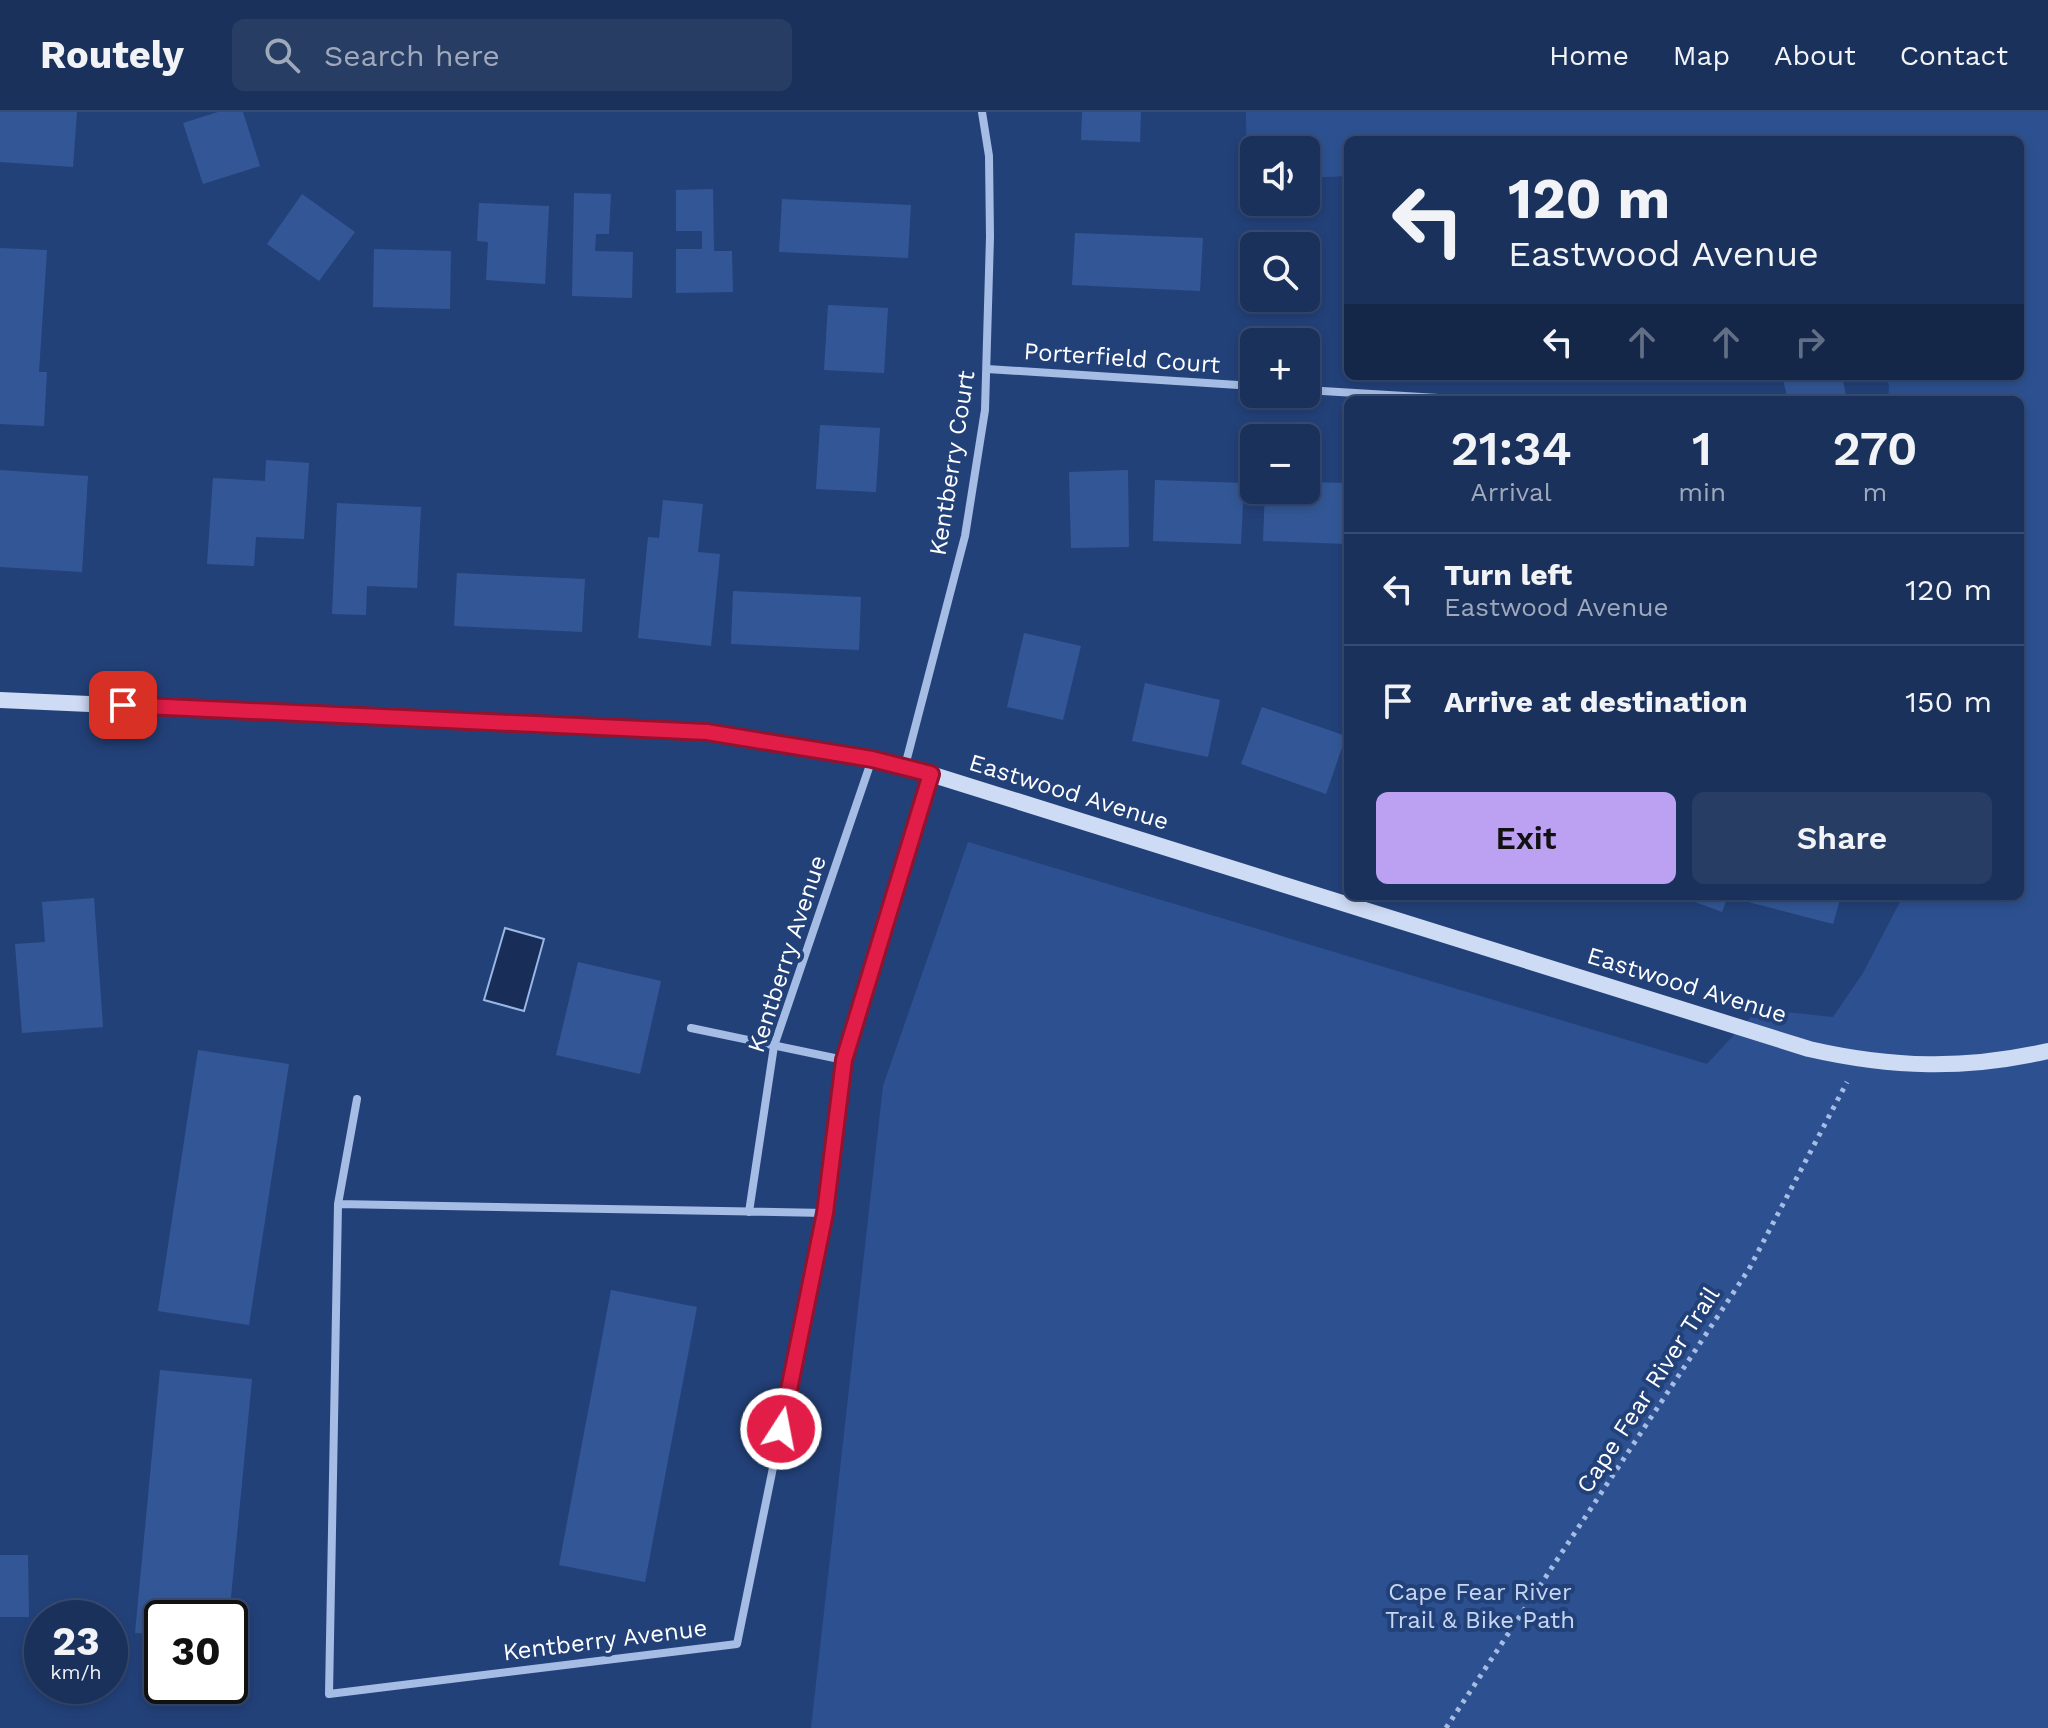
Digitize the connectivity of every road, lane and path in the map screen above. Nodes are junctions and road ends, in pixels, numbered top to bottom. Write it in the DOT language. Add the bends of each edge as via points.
graph roads {
  1 [pos="982,112"];
  2 [pos="987,369"];
  3 [pos="1240,385"];
  4 [pos="1320,391"];
  5 [pos="1405,396"];
  6 [pos="0,700"];
  7 [pos="872,759"];
  8 [pos="905,766"];
  9 [pos="931,774"];
  10 [pos="691,1028"];
  11 [pos="774,1046"];
  12 [pos="2048,1051"];
  13 [pos="844,1060"];
  14 [pos="1859,1060"];
  15 [pos="357,1099"];
  16 [pos="338,1204"];
  17 [pos="749,1212"];
  18 [pos="825,1213"];
  19 [pos="1446,1728"];
  1 -- 2 [label="street, Kentberry Court" via="990,183"];
  2 -- 3 [label="street, Porterfield Court"];
  2 -- 8 [label="street, Kentberry Court" via="965,536"];
  4 -- 5 [label="street"];
  6 -- 7 [label="street, Eastwood Avenue" via="707,732"];
  7 -- 8 [label="street, Eastwood Avenue"];
  7 -- 11 [label="street, Kentberry Avenue"];
  8 -- 9 [label="street, Eastwood Avenue"];
  9 -- 13 [label="street, Kentberry Avenue"];
  9 -- 14 [label="street, Eastwood Avenue" via="1809,1049"];
  10 -- 11 [label="street"];
  11 -- 13 [label="street"];
  11 -- 17 [label="street, Kentberry Avenue"];
  12 -- 14 [label="street, Eastwood Avenue" via="1961,1065"];
  13 -- 18 [label="street, Kentberry Avenue"];
  14 -- 19 [label="path, Cape Fear River Trail" via="1749,1269"];
  15 -- 16 [label="street"];
  16 -- 17 [label="street"];
  16 -- 18 [label="street, Kentberry Avenue" via="329,1694 737,1644"];
  17 -- 18 [label="street"];
}
